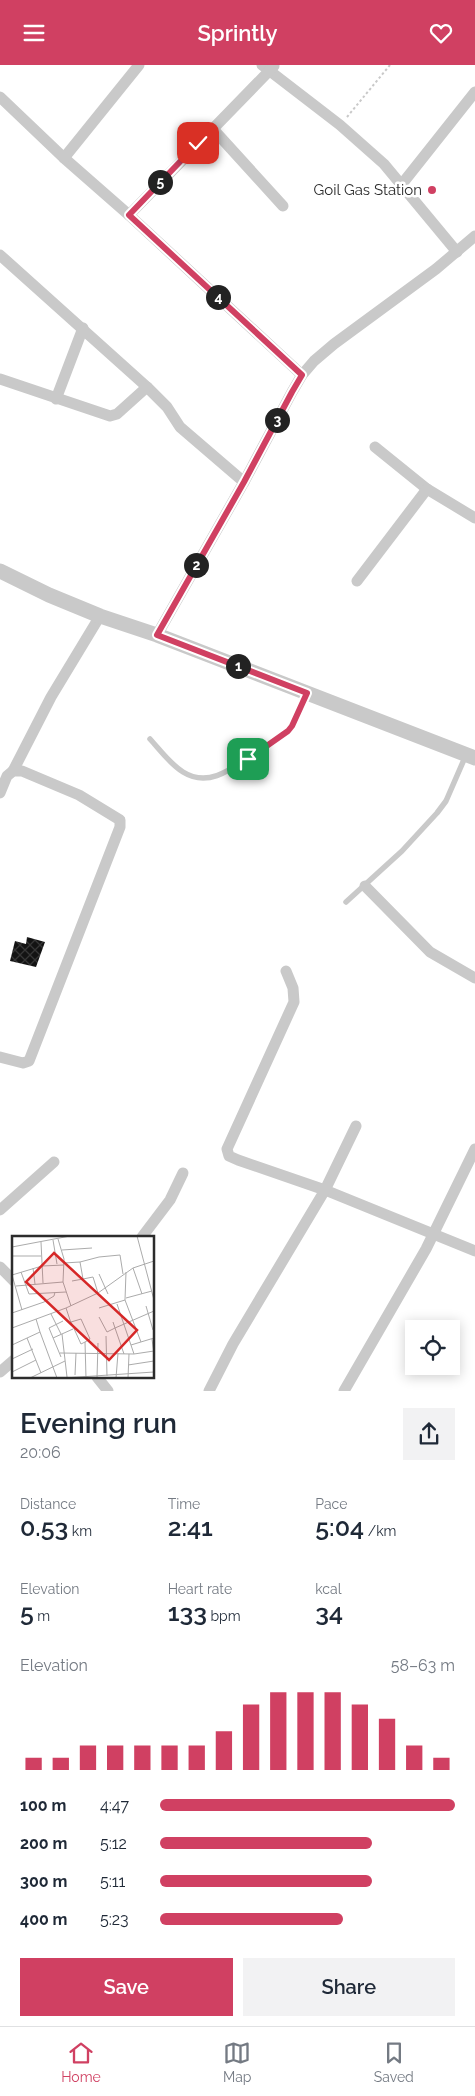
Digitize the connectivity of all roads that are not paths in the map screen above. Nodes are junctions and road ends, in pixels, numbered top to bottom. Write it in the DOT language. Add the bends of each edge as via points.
graph roads {
  1 [pos="139,65"];
  2 [pos="269,67"];
  3 [pos="475,92"];
  4 [pos="0,97"];
  5 [pos="212,129"];
  6 [pos="64,158"];
  7 [pos="402,184"];
  8 [pos="283,206"];
  9 [pos="129,215"];
  10 [pos="475,236"];
  11 [pos="457,251"];
  12 [pos="0,255"];
  13 [pos="83,328"];
  14 [pos="302,375"];
  15 [pos="0,379"];
  16 [pos="147,387"];
  17 [pos="56,399"];
  18 [pos="375,447"];
  19 [pos="244,482"];
  20 [pos="427,489"];
  21 [pos="475,518"];
  22 [pos="0,571"];
  23 [pos="357,581"];
  24 [pos="100,617"];
  25 [pos="157,635"];
  26 [pos="307,693"];
  27 [pos="150,739"];
  28 [pos="471,756"];
  29 [pos="13,771"];
  30 [pos="0,793"];
  31 [pos="365,886"];
  32 [pos="346,902"];
  33 [pos="286,971"];
  34 [pos="475,978"];
  35 [pos="0,1057"];
  36 [pos="356,1126"];
  37 [pos="475,1149"];
  38 [pos="54,1162"];
  39 [pos="183,1173"];
  40 [pos="325,1190"];
  41 [pos="0,1210"];
  42 [pos="434,1233"];
  43 [pos="143,1236"];
  44 [pos="475,1251"];
  45 [pos="0,1267"];
  46 [pos="12,1279"];
  47 [pos="12,1362"];
  48 [pos="0,1372"];
  49 [pos="99,1379"];
  50 [pos="108,1391"];
  51 [pos="209,1391"];
  52 [pos="344,1391"];
  1 -- 6 [label="street"];
  2 -- 5 [label="street"];
  2 -- 7 [label="street" via="340,125"];
  3 -- 7 [label="street"];
  4 -- 6 [label="street"];
  5 -- 8 [label="street"];
  5 -- 9 [label="street"];
  6 -- 9 [label="street"];
  7 -- 11 [label="street"];
  9 -- 14 [label="street"];
  10 -- 11 [label="street"];
  11 -- 14 [label="street" via="334,343"];
  12 -- 13 [label="street"];
  13 -- 16 [label="street"];
  13 -- 17 [label="street"];
  14 -- 19 [label="street"];
  15 -- 17 [label="street"];
  16 -- 17 [label="street" via="117,414 110,416"];
  16 -- 19 [label="street" via="180,427"];
  18 -- 20 [label="street"];
  19 -- 25 [label="street"];
  20 -- 21 [label="street"];
  20 -- 23 [label="street"];
  22 -- 24 [label="street"];
  24 -- 25 [label="street"];
  24 -- 29 [label="street" via="51,697"];
  25 -- 26 [label="street"];
  26 -- 27 [label="lane" via="288,731 220,776 193,776 182,771"];
  26 -- 28 [label="street"];
  28 -- 31 [label="lane" via="437,813"];
  29 -- 30 [label="street" via="7,776"];
  29 -- 35 [label="street" via="22,771 79,795 114,815 120,820 120,827 29,1061 23,1063"];
  31 -- 32 [label="lane"];
  31 -- 34 [label="street" via="430,952"];
  33 -- 40 [label="street" via="293,988 294,1002 227,1149 229,1156 238,1160"];
  36 -- 40 [label="street"];
  37 -- 42 [label="street"];
  38 -- 41 [label="street"];
  39 -- 43 [label="street" via="170,1200"];
  40 -- 42 [label="street"];
  40 -- 51 [label="street" via="233,1344"];
  42 -- 44 [label="street"];
  42 -- 52 [label="street"];
  45 -- 46 [label="street"];
  47 -- 48 [label="street"];
  49 -- 50 [label="street"];
}
